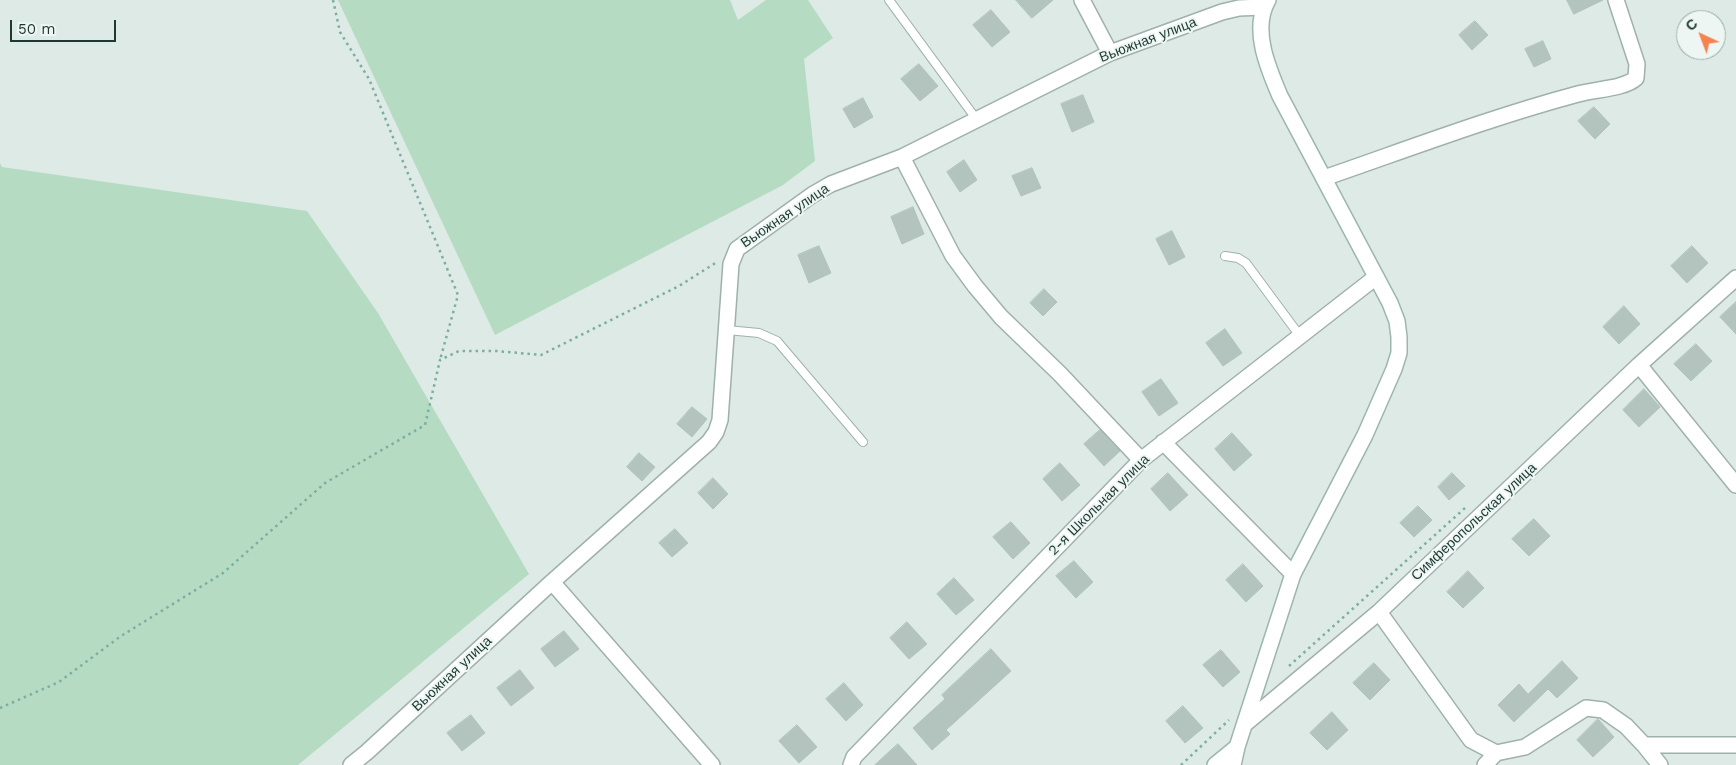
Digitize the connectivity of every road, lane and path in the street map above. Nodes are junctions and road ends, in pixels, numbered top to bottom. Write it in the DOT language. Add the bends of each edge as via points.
graph roads {
  1 [pos="333,0"];
  2 [pos="889,0"];
  3 [pos="1082,0"];
  4 [pos="1616,0"];
  5 [pos="1266,4"];
  6 [pos="1110,53"];
  7 [pos="977,120"];
  8 [pos="902,157"];
  9 [pos="1324,178"];
  10 [pos="737,250"];
  11 [pos="1225,256"];
  12 [pos="1376,277"];
  13 [pos="1736,278"];
  14 [pos="727,330"];
  15 [pos="1300,336"];
  16 [pos="440,360"];
  17 [pos="1639,366"];
  18 [pos="863,442"];
  19 [pos="1163,442"];
  20 [pos="1141,460"];
  21 [pos="1736,485"];
  22 [pos="1471,503"];
  23 [pos="1293,574"];
  24 [pos="552,582"];
  25 [pos="1379,612"];
  26 [pos="1283,672"];
  27 [pos="0,708"];
  28 [pos="1240,719"];
  29 [pos="1644,745"];
  30 [pos="1736,745"];
  31 [pos="1237,747"];
  32 [pos="1496,753"];
  33 [pos="351,765"];
  34 [pos="712,765"];
  35 [pos="850,765"];
  36 [pos="1181,765"];
  37 [pos="1215,765"];
  38 [pos="1233,765"];
  39 [pos="1485,765"];
  40 [pos="1660,765"];
  1 -- 16 [label="path" via="340,32 369,79 458,295"];
  2 -- 7 [label="lane"];
  3 -- 6 [label="street"];
  4 -- 9 [label="street" via="1637,64 1636,78 1630,83 1521,110"];
  5 -- 6 [label="street, Вьюжная улица" via="1222,12"];
  5 -- 9 [label="street" via="1261,28 1270,72"];
  6 -- 7 [label="street, Вьюжная улица"];
  7 -- 8 [label="street, Вьюжная улица"];
  8 -- 10 [label="street, Вьюжная улица" via="831,184"];
  8 -- 20 [label="street" via="953,256 975,286"];
  9 -- 12 [label="street"];
  10 -- 14 [label="street, Вьюжная улица" via="731,264"];
  10 -- 16 [label="path" via="679,286 541,355 460,351"];
  11 -- 15 [label="lane" via="1246,263"];
  12 -- 15 [label="street, 2-я Школьная улица"];
  12 -- 23 [label="street" via="1397,321 1399,352 1394,370 1365,435"];
  13 -- 17 [label="street, Симферопольская улица"];
  14 -- 18 [label="lane" via="759,333 777,341"];
  14 -- 24 [label="street, Вьюжная улица" via="720,420 709,442"];
  15 -- 19 [label="street, 2-я Школьная улица"];
  16 -- 27 [label="path" via="425,425 325,482 224,573 121,636 60,682"];
  17 -- 21 [label="street"];
  17 -- 25 [label="street, Симферопольская улица"];
  19 -- 20 [label="street, 2-я Школьная улица"];
  19 -- 23 [label="street"];
  20 -- 35 [label="street, 2-я Школьная улица" via="854,757"];
  22 -- 26 [label="path"];
  23 -- 28 [label="street"];
  24 -- 33 [label="street, Вьюжная улица"];
  24 -- 34 [label="street"];
  25 -- 28 [label="street, Симферопольская улица"];
  25 -- 32 [label="street" via="1470,740"];
  28 -- 31 [label="street, Симферопольская улица"];
  28 -- 36 [label="path"];
  29 -- 30 [label="street"];
  29 -- 32 [label="street" via="1626,726 1603,710 1586,708 1525,747"];
  29 -- 40 [label="street"];
  31 -- 37 [label="street"];
  31 -- 38 [label="street, Симферопольская улица"];
  32 -- 39 [label="street"];
}
